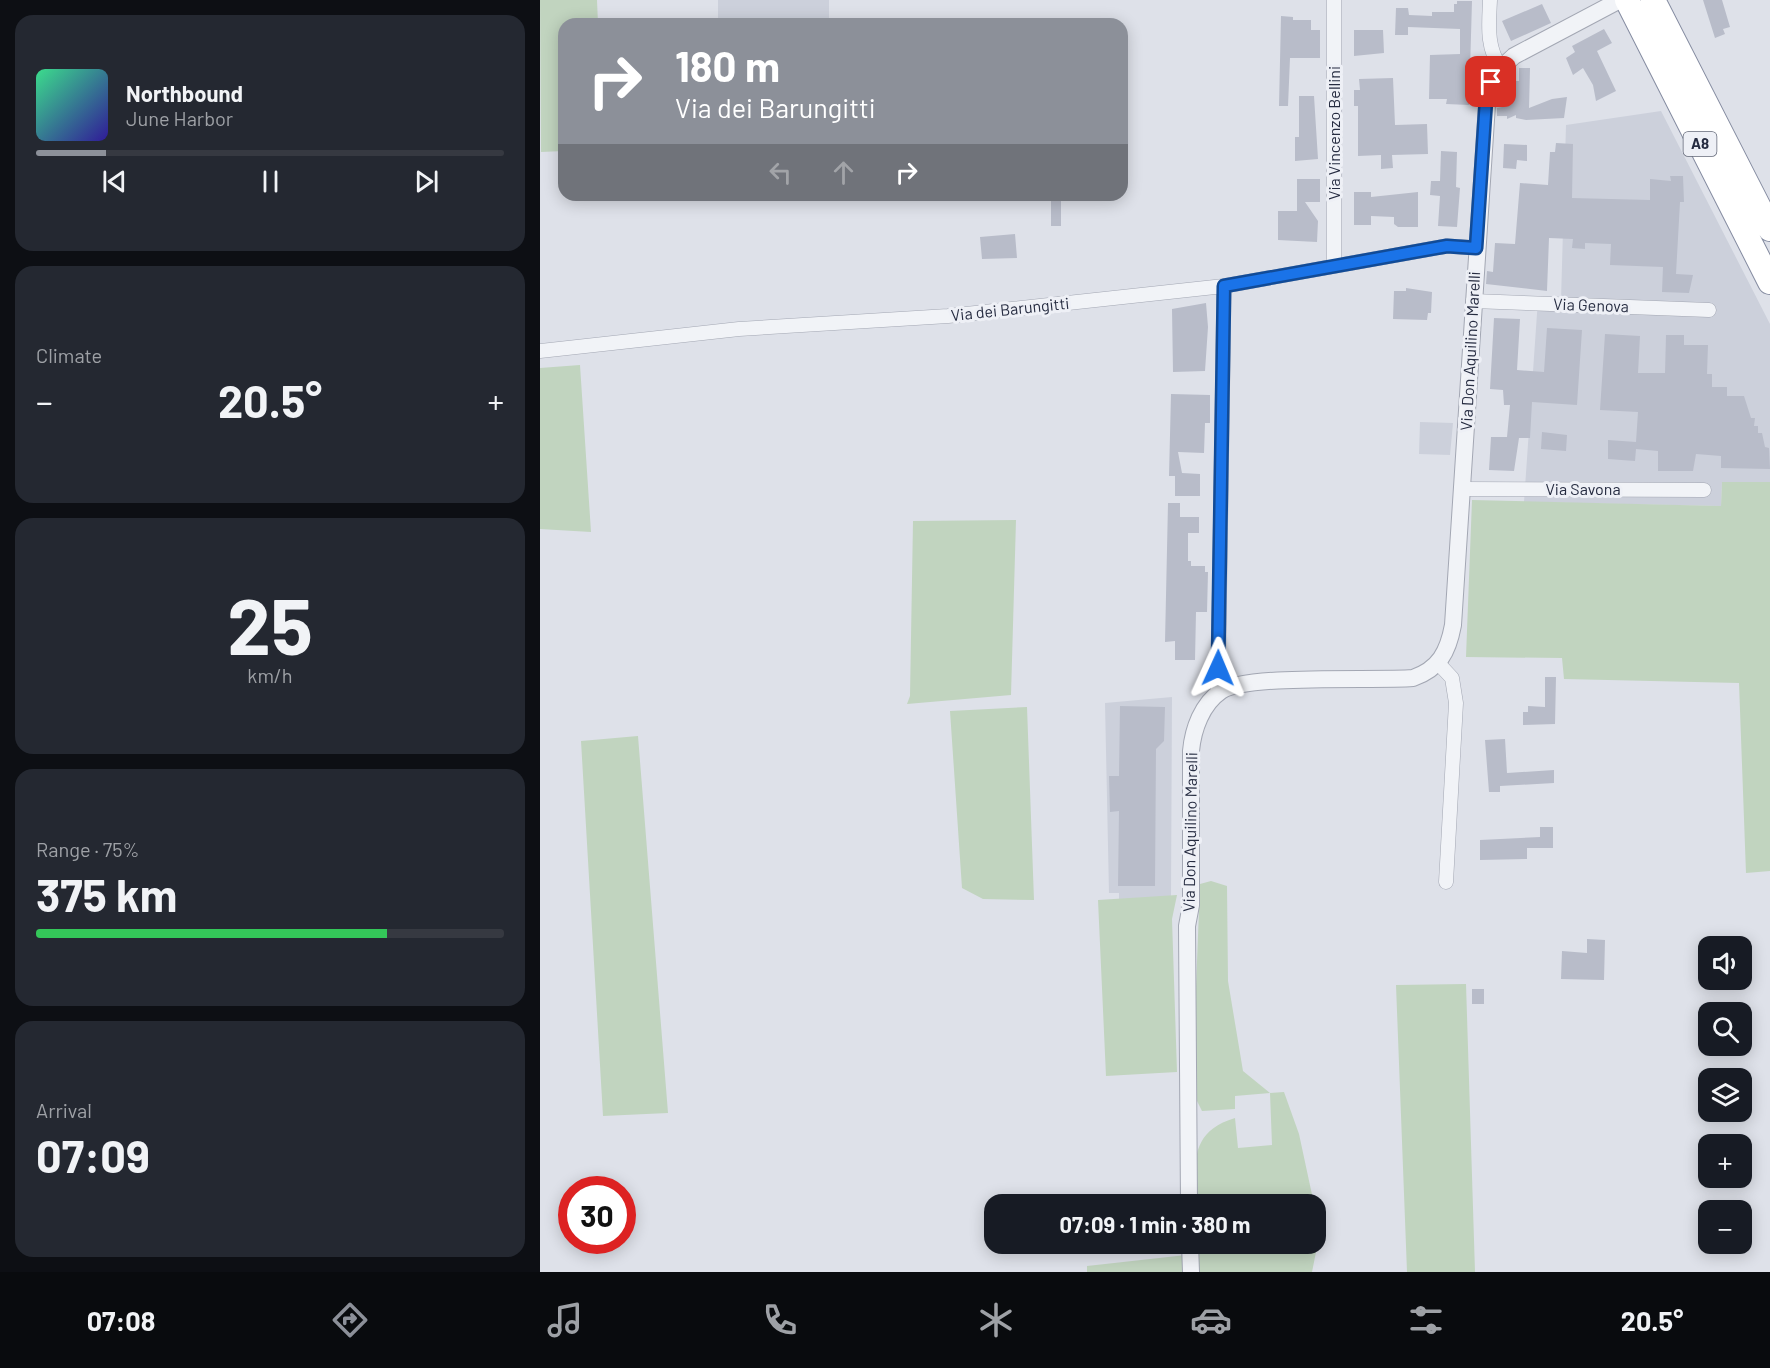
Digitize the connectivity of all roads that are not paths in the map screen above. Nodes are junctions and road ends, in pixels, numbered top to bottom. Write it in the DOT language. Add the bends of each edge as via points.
graph roads {
  1 [pos="1334,0"];
  2 [pos="1490,0"];
  3 [pos="1632,2"];
  4 [pos="1501,68"];
  5 [pos="1770,229"];
  6 [pos="1476,248"];
  7 [pos="1334,265"];
  8 [pos="1770,282"];
  9 [pos="1224,286"];
  10 [pos="1473,301"];
  11 [pos="1709,310"];
  12 [pos="540,351"];
  13 [pos="1462,489"];
  14 [pos="1704,490"];
  15 [pos="1438,663"];
  16 [pos="1218,693"];
  17 [pos="1446,882"];
  18 [pos="1189,1194"];
  19 [pos="1190,1254"];
  20 [pos="1191,1272"];
  1 -- 7 [label="street, Via Vincenzo Bellini"];
  2 -- 4 [label="street" via="1490,43"];
  3 -- 4 [label="street, Via Don Aquilino Marelli" via="1514,56"];
  3 -- 5 [label="highway, A8"];
  3 -- 8 [label="highway, A8"];
  4 -- 6 [label="street, Via Don Aquilino Marelli" via="1486,100"];
  6 -- 7 [label="street, Via dei Barungitti" via="1447,246"];
  6 -- 10 [label="street, Via Don Aquilino Marelli"];
  7 -- 9 [label="street, Via dei Barungitti"];
  9 -- 12 [label="street, Via dei Barungitti" via="948,316 739,329"];
  9 -- 16 [label="street"];
  10 -- 11 [label="street, Via Genova"];
  10 -- 13 [label="street, Via Don Aquilino Marelli"];
  13 -- 14 [label="street, Via Savona"];
  13 -- 15 [label="street, Via Don Aquilino Marelli" via="1453,625 1449,645"];
  15 -- 16 [label="street" via="1426,674 1413,678 1260,682 1228,687"];
  15 -- 17 [label="street" via="1452,678 1456,704"];
  16 -- 18 [label="street, Via Don Aquilino Marelli" via="1200,718 1191,751 1191,905 1187,926"];
  19 -- 20 [label="street"];
}
